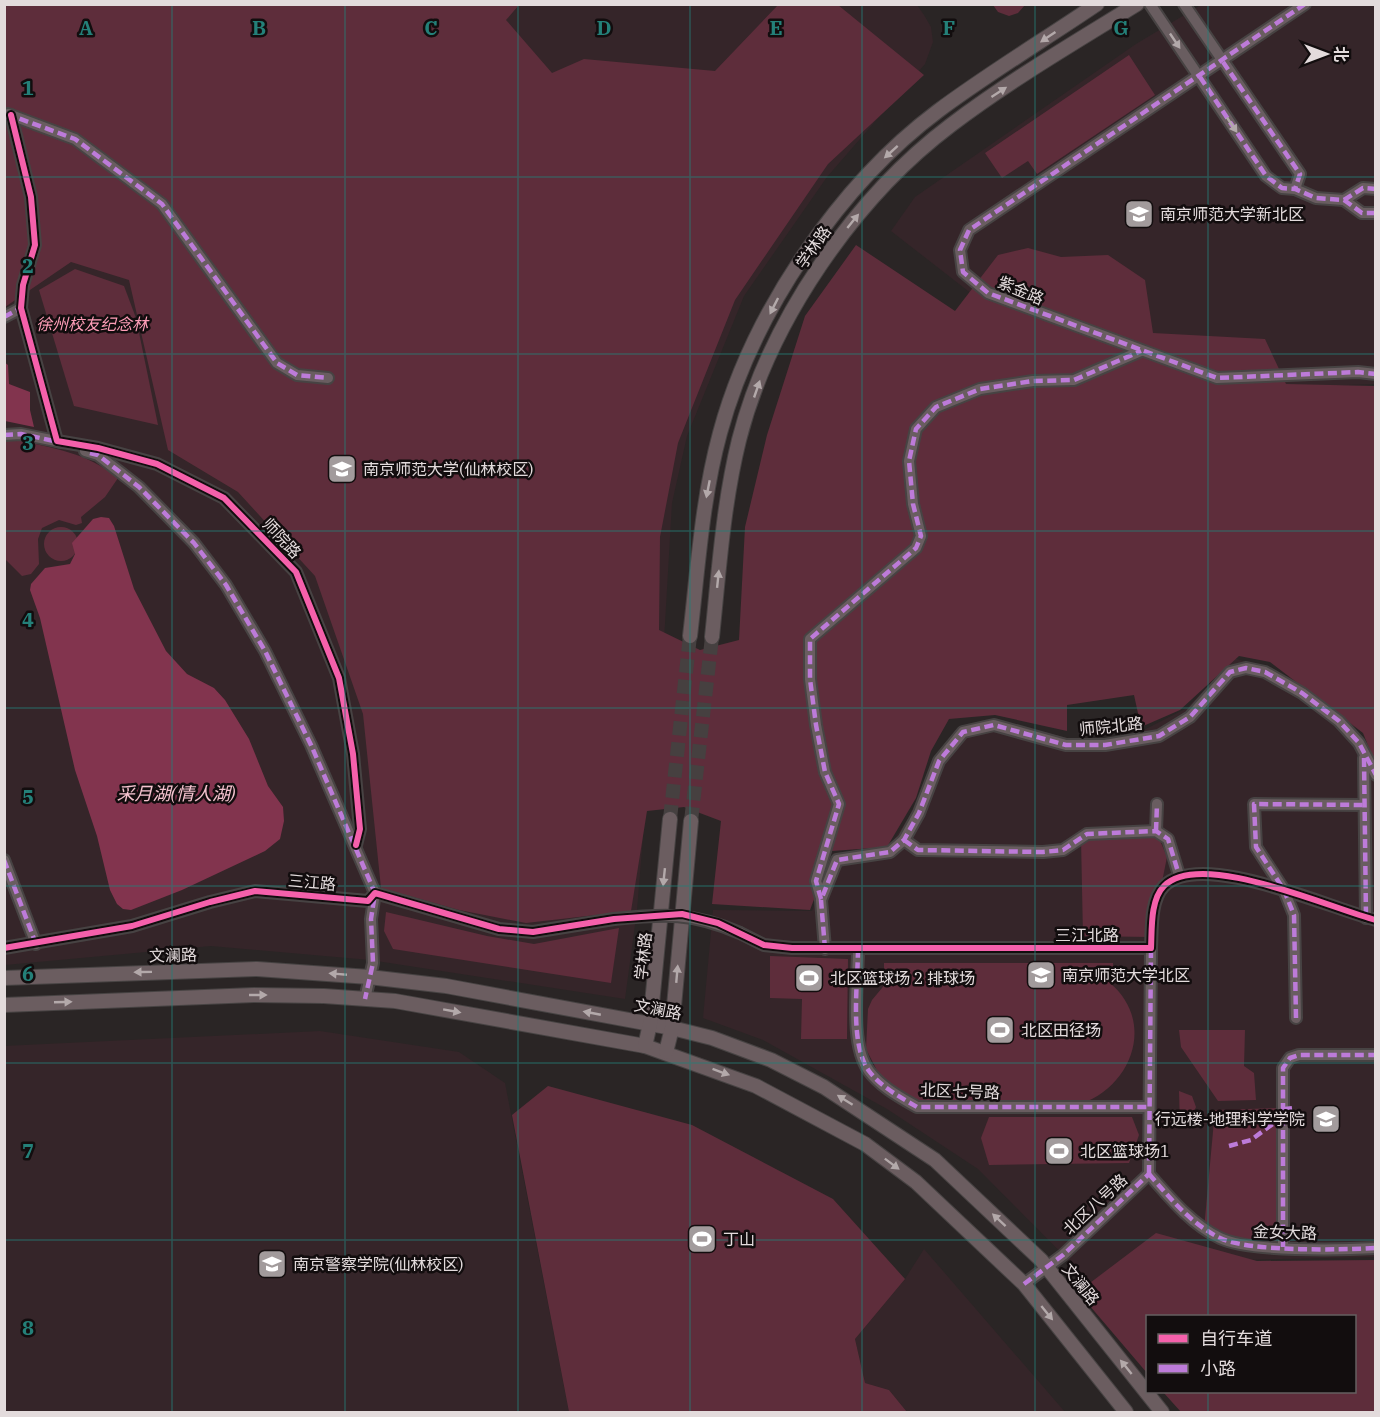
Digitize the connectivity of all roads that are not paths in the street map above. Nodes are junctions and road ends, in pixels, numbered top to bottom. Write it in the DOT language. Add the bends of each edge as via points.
graph roads {
  1 [pos="1097,4"];
  2 [pos="1137,4"];
  3 [pos="1150,4"];
  4 [pos="1184,4"];
  5 [pos="1305,4"];
  6 [pos="1222,62"];
  7 [pos="1200,77"];
  8 [pos="8,114"];
  9 [pos="1295,189"];
  10 [pos="1376,189"];
  11 [pos="1344,200"];
  12 [pos="1376,213"];
  13 [pos="21,308"];
  14 [pos="4,317"];
  15 [pos="1141,351"];
  16 [pos="1376,374"];
  17 [pos="328,378"];
  18 [pos="4,435"];
  19 [pos="57,441"];
  20 [pos="690,636"];
  21 [pos="712,637"];
  22 [pos="1363,752"];
  23 [pos="1376,775"];
  24 [pos="1157,804"];
  25 [pos="1364,805"];
  26 [pos="670,819"];
  27 [pos="692,821"];
  28 [pos="1156,831"];
  29 [pos="904,840"];
  30 [pos="356,845"];
  31 [pos="4,860"];
  32 [pos="1179,875"];
  33 [pos="1284,890"];
  34 [pos="375,893"];
  35 [pos="821,900"];
  36 [pos="661,914"];
  37 [pos="682,914"];
  38 [pos="1371,919"];
  39 [pos="36,944"];
  40 [pos="4,948"];
  41 [pos="1151,948"];
  42 [pos="825,949"];
  43 [pos="858,949"];
  44 [pos="369,977"];
  45 [pos="4,978"];
  46 [pos="365,999"];
  47 [pos="4,1005"];
  48 [pos="1296,1018"];
  49 [pos="650,1024"];
  50 [pos="672,1028"];
  51 [pos="645,1046"];
  52 [pos="666,1052"];
  53 [pos="1376,1055"];
  54 [pos="1149,1107"];
  55 [pos="1149,1174"];
  56 [pos="1283,1247"];
  57 [pos="1376,1248"];
  58 [pos="1046,1266"];
  59 [pos="1024,1284"];
  60 [pos="1146,1393"];
  61 [pos="1146,1393"];
  62 [pos="1126,1413"];
  63 [pos="1162,1413"];
  1 -- 20 [label="main road, 学林路, one-way" via="938,111 848,195 812,243 747,359 720,432 707,494"];
  21 -- 2 [label="main road, 学林路, one-way" via="726,499 740,437 761,377 789,317 828,251 898,171 949,126"];
  3 -- 7 [label="street, one-way"];
  4 -- 6 [label="street"];
  5 -- 6 [label="street, 紫金路"];
  6 -- 7 [label="street, 紫金路"];
  6 -- 9 [label="street" via="1300,174"];
  7 -- 9 [label="street, one-way" via="1266,176 1282,188"];
  7 -- 15 [label="street, 紫金路" via="969,230 960,250 963,272 988,293"];
  8 -- 13 [label="street" via="30,197 35,245 23,285"];
  8 -- 17 [label="street" via="75,140 162,204 277,363 297,375"];
  9 -- 11 [label="street" via="1316,198"];
  10 -- 11 [label="street" via="1363,188"];
  11 -- 12 [label="street" via="1362,213"];
  13 -- 14 [label="street"];
  13 -- 19 [label="street"];
  15 -- 16 [label="street, 紫金路" via="1217,378"];
  15 -- 35 [label="street" via="1074,380 980,389 936,407 916,429 909,461 921,536 916,548 810,639 816,725 825,772 839,804 816,880"];
  18 -- 19 [label="street, 师院路"];
  19 -- 30 [label="street, 师院路" via="98,455 139,487 194,543 226,585 265,651"];
  19 -- 30 [label="street, 师院路" via="157,464 224,498 296,572 339,678 353,754 360,829"];
  22 -- 23 [label="street, 师院北路"];
  22 -- 25 [label="street"];
  22 -- 29 [label="street, 师院北路" via="1339,721 1302,693 1266,672 1246,668 1230,672 1190,717 1159,736 1105,745 1066,745 994,725 963,732 939,761"];
  24 -- 28 [label="street"];
  25 -- 33 [label="street" via="1254,804 1256,847"];
  25 -- 38 [label="street"];
  26 -- 36 [label="main road, 学林路, one-way"];
  27 -- 37 [label="main road"];
  28 -- 29 [label="street" via="1087,834 1063,850 1044,852 918,850"];
  28 -- 32 [label="street" via="1168,839"];
  29 -- 35 [label="street" via="890,852 837,860"];
  30 -- 34 [label="street, 师院路"];
  31 -- 39 [label="street"];
  32 -- 33 [label="street" via="1236,877"];
  32 -- 41 [label="street" via="1162,887 1154,906"];
  33 -- 38 [label="street"];
  33 -- 48 [label="street" via="1294,915"];
  34 -- 36 [label="street, 三江路, bridge" via="499,928 533,932"];
  34 -- 39 [label="street, 三江路" via="368,901 255,891 132,926"];
  34 -- 44 [label="street, 师院路"];
  35 -- 42 [label="street"];
  36 -- 37 [label="street, 三江路, bridge"];
  36 -- 49 [label="main road, 学林路"];
  37 -- 42 [label="street, 三江北路, bridge" via="718,923 764,945"];
  50 -- 37 [label="main road, one-way"];
  39 -- 40 [label="street, 三江路"];
  41 -- 43 [label="street, 三江北路"];
  41 -- 54 [label="street"];
  42 -- 43 [label="street, 三江北路"];
  43 -- 54 [label="street, 北区七号路" via="858,1050 869,1071 892,1093 917,1107"];
  44 -- 45 [label="main road, 文澜路, one-way" via="257,969"];
  44 -- 46 [label="street, 师院路"];
  49 -- 44 [label="main road, 文澜路, one-way" via="446,986"];
  47 -- 46 [label="main road, one-way" via="254,995"];
  46 -- 51 [label="main road, one-way"];
  49 -- 50 [label="main road, 文澜路"];
  49 -- 51 [label="main road, 学林路"];
  50 -- 52 [label="main road"];
  58 -- 50 [label="main road, 文澜路, one-way" via="935,1160 880,1122 771,1060"];
  51 -- 52 [label="main road"];
  52 -- 59 [label="main road, one-way" via="756,1086 866,1144 916,1182"];
  53 -- 56 [label="street" via="1299,1054 1283,1068"];
  54 -- 55 [label="street"];
  55 -- 56 [label="street, 金女大路" via="1177,1206 1221,1239 1244,1246"];
  55 -- 58 [label="street, 北区八号路" via="1063,1255"];
  56 -- 57 [label="street, 金女大路"];
  58 -- 59 [label="street, 北区八号路"];
  61 -- 58 [label="main road, 文澜路, one-way"];
  59 -- 62 [label="main road, one-way"];
  63 -- 60 [label="main road, 文澜路, one-way"];
}
